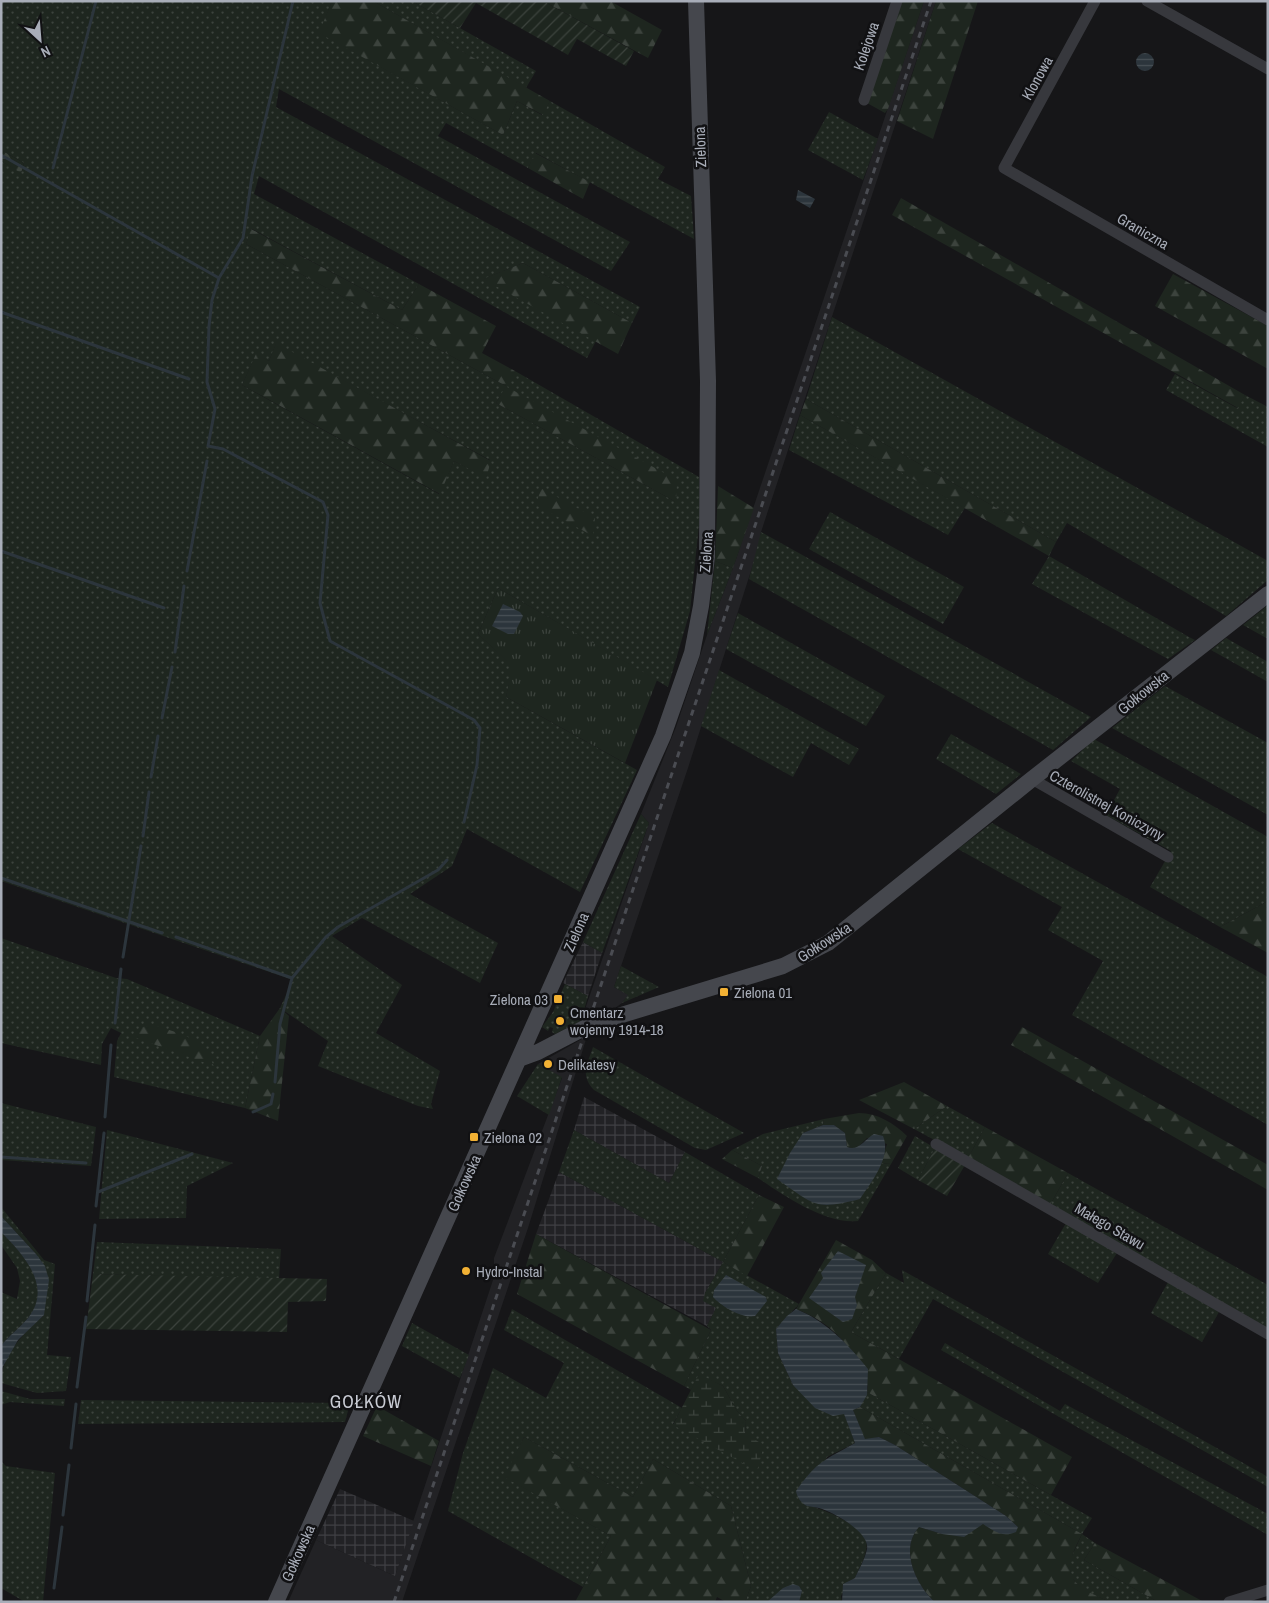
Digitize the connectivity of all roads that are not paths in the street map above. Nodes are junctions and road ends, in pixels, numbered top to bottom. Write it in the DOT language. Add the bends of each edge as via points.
graph roads {
  1 [pos="897,1"];
  2 [pos="1095,1"];
  3 [pos="1147,1"];
  4 [pos="696,5"];
  5 [pos="1268,69"];
  6 [pos="864,100"];
  7 [pos="1004,168"];
  8 [pos="1268,320"];
  9 [pos="1268,594"];
  10 [pos="1032,779"];
  11 [pos="1168,857"];
  12 [pos="519,1059"];
  13 [pos="936,1144"];
  14 [pos="1268,1334"];
  15 [pos="1268,1590"];
  16 [pos="276,1602"];
  17 [pos="1229,1602"];
  1 -- 6 [label="street, Kolejowa"];
  2 -- 7 [label="street, Klonowa"];
  3 -- 5 [label="street"];
  4 -- 12 [label="street, Zielona" via="708,381 709,500 702,606 685,678 663,736"];
  7 -- 8 [label="street, Graniczna"];
  9 -- 10 [label="street, Gołkowska"];
  10 -- 11 [label="street, Czterolistnej Koniczyny"];
  10 -- 12 [label="street, Gołkowska" via="840,934 813,952 782,966 592,1024"];
  12 -- 16 [label="street, Gołkowska"];
  13 -- 14 [label="street, Małego Stawu"];
  15 -- 17 [label="street"];
}
